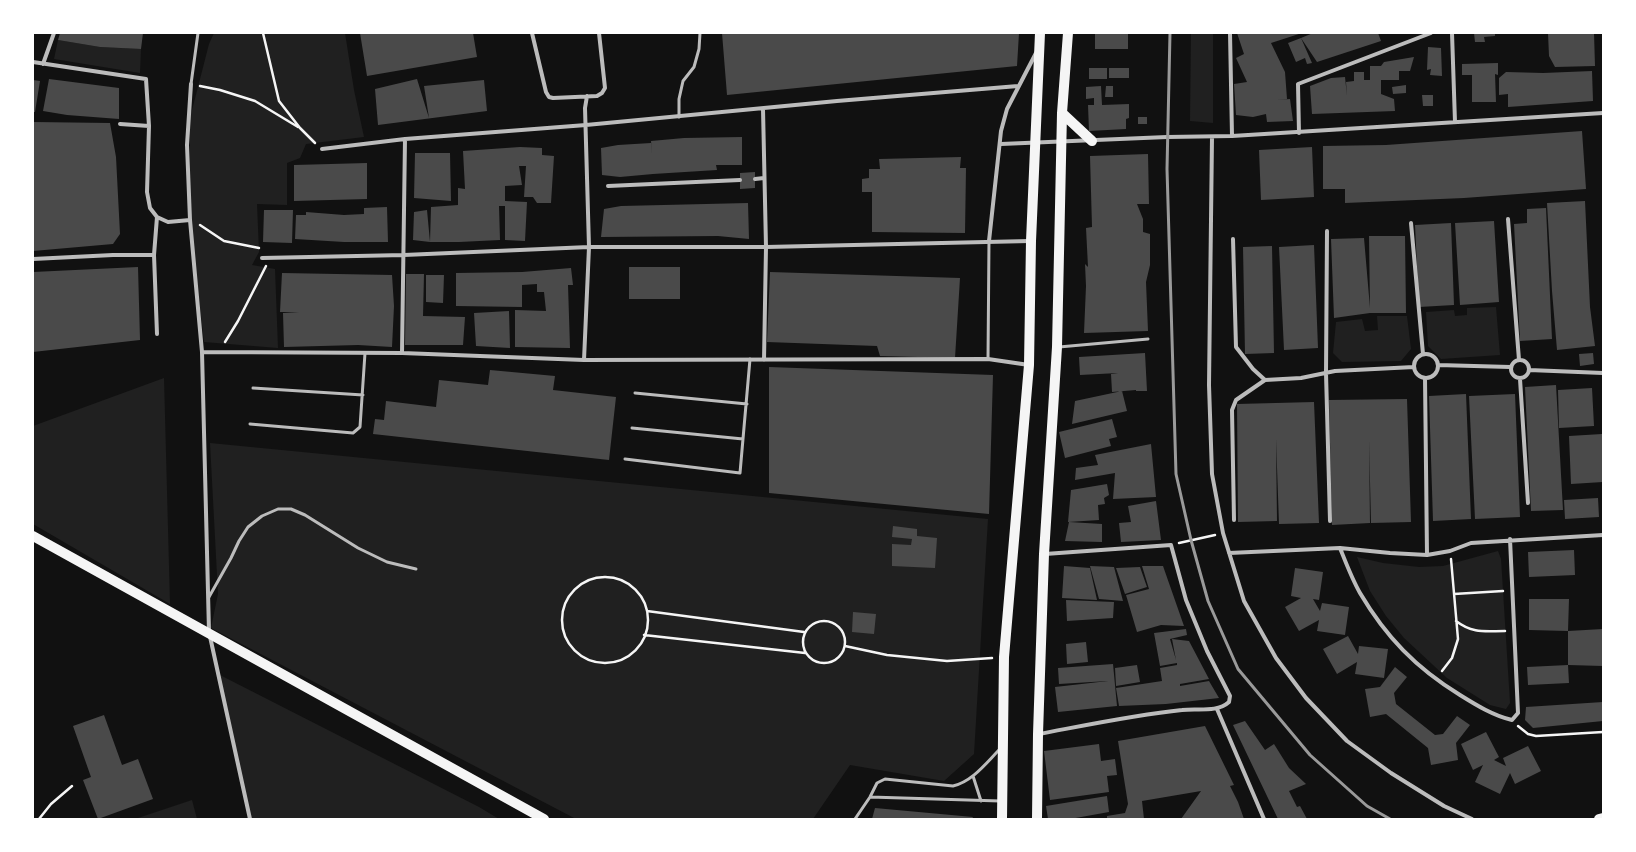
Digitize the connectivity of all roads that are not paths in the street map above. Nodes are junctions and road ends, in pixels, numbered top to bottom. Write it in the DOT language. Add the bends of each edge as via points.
graph roads {
  1 [pos="54,33"];
  2 [pos="198,33"];
  3 [pos="532,33"];
  4 [pos="598,33"];
  5 [pos="700,33"];
  6 [pos="1040,33"];
  7 [pos="1068,33"];
  8 [pos="1230,33"];
  9 [pos="1431,33"];
  10 [pos="1452,33"];
  11 [pos="1040,47"];
  12 [pos="33,62"];
  13 [pos="43,64"];
  14 [pos="191,84"];
  15 [pos="1018,86"];
  16 [pos="587,96"];
  17 [pos="763,109"];
  18 [pos="1062,113"];
  19 [pos="1603,113"];
  20 [pos="679,117"];
  21 [pos="1455,122"];
  22 [pos="120,124"];
  23 [pos="586,125"];
  24 [pos="149,126"];
  25 [pos="1300,132"];
  26 [pos="1212,136"];
  27 [pos="1232,136"];
  28 [pos="405,139"];
  29 [pos="1062,141"];
  30 [pos="1092,141"];
  31 [pos="1036,142"];
  32 [pos="1001,144"];
  33 [pos="322,149"];
  34 [pos="764,178"];
  35 [pos="755,179"];
  36 [pos="740,180"];
  37 [pos="608,186"];
  38 [pos="157,217"];
  39 [pos="1508,219"];
  40 [pos="190,220"];
  41 [pos="1411,223"];
  42 [pos="1327,231"];
  43 [pos="1233,239"];
  44 [pos="989,241"];
  45 [pos="1031,242"];
  46 [pos="588,247"];
  47 [pos="766,247"];
  48 [pos="154,255"];
  49 [pos="404,255"];
  50 [pos="262,258"];
  51 [pos="33,260"];
  52 [pos="157,334"];
  53 [pos="1148,339"];
  54 [pos="1057,347"];
  55 [pos="202,352"];
  56 [pos="365,353"];
  57 [pos="402,353"];
  58 [pos="1423,354"];
  59 [pos="750,359"];
  60 [pos="988,359"];
  61 [pos="584,360"];
  62 [pos="764,360"];
  63 [pos="1519,360"];
  64 [pos="1029,365"];
  65 [pos="1438,365"];
  66 [pos="1414,367"];
  67 [pos="1510,367"];
  68 [pos="1529,370"];
  69 [pos="1326,373"];
  70 [pos="1603,373"];
  71 [pos="1425,378"];
  72 [pos="1520,379"];
  73 [pos="1265,380"];
  74 [pos="253,388"];
  75 [pos="635,393"];
  76 [pos="363,395"];
  77 [pos="747,404"];
  78 [pos="250,424"];
  79 [pos="632,428"];
  80 [pos="743,439"];
  81 [pos="626,459"];
  82 [pos="1528,503"];
  83 [pos="1234,520"];
  84 [pos="1330,520"];
  85 [pos="1603,535"];
  86 [pos="33,536"];
  87 [pos="1510,539"];
  88 [pos="1340,548"];
  89 [pos="1229,553"];
  90 [pos="1044,554"];
  91 [pos="1427,555"];
  92 [pos="416,569"];
  93 [pos="209,597"];
  94 [pos="209,632"];
  95 [pos="1217,709"];
  96 [pos="1038,734"];
  97 [pos="1003,746"];
  98 [pos="973,776"];
  99 [pos="870,797"];
  100 [pos="1002,801"];
  101 [pos="982,802"];
  102 [pos="1603,818"];
  103 [pos="250,819"];
  104 [pos="544,819"];
  105 [pos="855,819"];
  106 [pos="1002,819"];
  107 [pos="1037,819"];
  108 [pos="1264,819"];
  109 [pos="1472,819"];
  110 [pos="1599,819"];
  1 -- 13 [label="street"];
  2 -- 14 [label="lane"];
  3 -- 16 [label="street" via="549,97"];
  4 -- 16 [label="street" via="605,88 597,96"];
  5 -- 20 [label="lane" via="694,67 683,81"];
  6 -- 11 [label="main road"];
  7 -- 18 [label="main road"];
  8 -- 27 [label="street"];
  9 -- 25 [label="street" via="1298,84"];
  10 -- 21 [label="street"];
  11 -- 15 [label="street"];
  11 -- 31 [label="main road"];
  12 -- 13 [label="street"];
  13 -- 24 [label="street" via="146,79"];
  14 -- 40 [label="street" via="187,145"];
  15 -- 17 [label="street"];
  15 -- 32 [label="street" via="1007,109 1001,131"];
  16 -- 23 [label="street"];
  17 -- 20 [label="street"];
  17 -- 34 [label="street"];
  18 -- 29 [label="main road"];
  18 -- 30 [label="main road"];
  19 -- 21 [label="street"];
  20 -- 23 [label="street"];
  21 -- 25 [label="street"];
  22 -- 24 [label="street"];
  23 -- 28 [label="street"];
  23 -- 46 [label="street"];
  24 -- 38 [label="street" via="147,192 150,208"];
  25 -- 27 [label="street"];
  26 -- 27 [label="street"];
  26 -- 30 [label="street"];
  26 -- 89 [label="street" via="1212,474"];
  28 -- 33 [label="street"];
  28 -- 49 [label="street"];
  29 -- 30 [label="street"];
  29 -- 31 [label="street"];
  29 -- 54 [label="main road"];
  31 -- 32 [label="street"];
  31 -- 45 [label="main road"];
  32 -- 44 [label="street"];
  34 -- 35 [label="street"];
  34 -- 47 [label="street"];
  36 -- 37 [label="street"];
  38 -- 40 [label="street" via="168,222"];
  38 -- 48 [label="street"];
  39 -- 63 [label="street"];
  40 -- 55 [label="street"];
  41 -- 58 [label="street"];
  42 -- 69 [label="street"];
  43 -- 73 [label="street" via="1236,347"];
  44 -- 45 [label="street"];
  44 -- 47 [label="street"];
  44 -- 60 [label="lane"];
  45 -- 64 [label="main road"];
  46 -- 47 [label="street"];
  46 -- 49 [label="street"];
  46 -- 61 [label="street"];
  47 -- 62 [label="street"];
  48 -- 51 [label="street"];
  48 -- 52 [label="street"];
  49 -- 50 [label="street"];
  49 -- 57 [label="street"];
  53 -- 54 [label="lane"];
  54 -- 90 [label="main road"];
  55 -- 56 [label="street"];
  55 -- 93 [label="street"];
  56 -- 57 [label="street"];
  56 -- 76 [label="lane"];
  57 -- 61 [label="street"];
  58 -- 65 [label="street" via="1433,356"];
  58 -- 66 [label="street" via="1415,361"];
  59 -- 61 [label="street"];
  59 -- 62 [label="street"];
  59 -- 77 [label="lane"];
  60 -- 62 [label="street"];
  60 -- 64 [label="street"];
  63 -- 67 [label="street"];
  63 -- 68 [label="street" via="1527,363"];
  64 -- 97 [label="main road" via="1004,657"];
  65 -- 67 [label="street"];
  65 -- 71 [label="street" via="1434,374"];
  66 -- 69 [label="street"];
  66 -- 71 [label="street" via="1420,376"];
  67 -- 72 [label="street" via="1512,375"];
  68 -- 70 [label="street"];
  68 -- 72 [label="street" via="1525,378"];
  69 -- 73 [label="street" via="1302,378"];
  69 -- 84 [label="street"];
  71 -- 91 [label="street"];
  72 -- 82 [label="street"];
  73 -- 83 [label="street" via="1236,400 1232,410"];
  74 -- 76 [label="lane"];
  75 -- 77 [label="lane"];
  76 -- 78 [label="lane" via="360,427 353,433"];
  77 -- 80 [label="lane"];
  79 -- 80 [label="lane"];
  80 -- 81 [label="lane" via="740,473"];
  85 -- 87 [label="street"];
  86 -- 94 [label="main road"];
  87 -- 88 [label="street" via="1518,713 1512,720 1502,718 1468,700 1435,679 1402,650 1360,592"];
  87 -- 91 [label="street" via="1471,543"];
  88 -- 89 [label="street"];
  88 -- 91 [label="street"];
  89 -- 109 [label="street" via="1244,601 1276,658 1306,698 1347,741 1424,794"];
  90 -- 95 [label="street" via="1171,545 1186,600 1207,651 1230,696 1229,702"];
  90 -- 96 [label="main road"];
  92 -- 93 [label="lane" via="387,562 358,548 305,515 291,509 278,509 262,516 248,528"];
  93 -- 94 [label="street"];
  94 -- 103 [label="street"];
  94 -- 104 [label="main road"];
  95 -- 96 [label="street" via="1188,709 1137,715"];
  95 -- 108 [label="street"];
  96 -- 107 [label="main road"];
  97 -- 98 [label="lane"];
  97 -- 100 [label="main road"];
  98 -- 99 [label="lane" via="953,786 885,779 877,783"];
  98 -- 101 [label="lane"];
  99 -- 101 [label="lane"];
  99 -- 105 [label="lane"];
  100 -- 101 [label="lane"];
  100 -- 106 [label="main road"];
  102 -- 110 [label="main road"];
}
